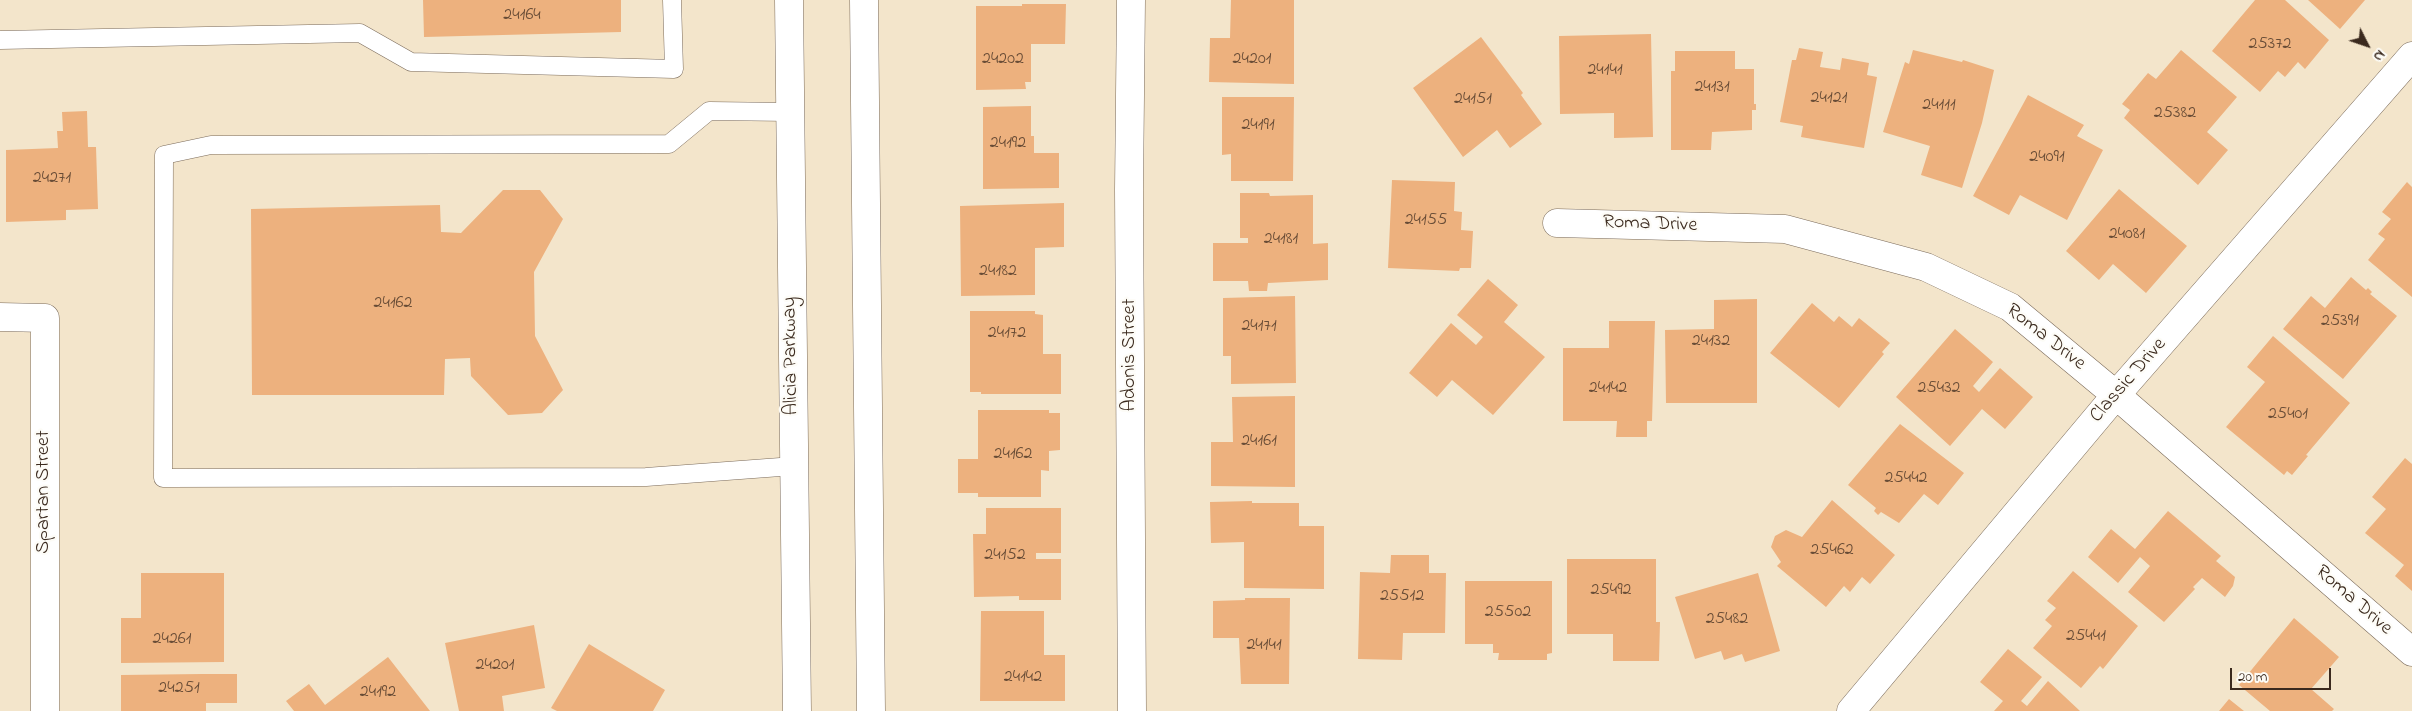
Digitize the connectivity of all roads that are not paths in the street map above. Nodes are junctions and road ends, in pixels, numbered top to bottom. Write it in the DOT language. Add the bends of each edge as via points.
graph roads {
  1 [pos="672,0"];
  2 [pos="788,0"];
  3 [pos="864,0"];
  4 [pos="1131,0"];
  5 [pos="0,40"];
  6 [pos="2412,56"];
  7 [pos="790,112"];
  8 [pos="1557,223"];
  9 [pos="0,318"];
  10 [pos="2116,395"];
  11 [pos="794,466"];
  12 [pos="2412,652"];
  13 [pos="45,711"];
  14 [pos="796,711"];
  15 [pos="871,711"];
  16 [pos="1132,711"];
  17 [pos="1851,711"];
  1 -- 5 [label="lane" via="674,69 411,62 360,33"];
  2 -- 7 [label="street, Alicia Parkway"];
  3 -- 15 [label="street"];
  4 -- 16 [label="street, Adonis Street"];
  6 -- 10 [label="street, Classic Drive"];
  7 -- 11 [label="street, Alicia Parkway"];
  7 -- 11 [label="lane" via="709,110 668,144 211,144 164,155 163,478 646,477"];
  8 -- 10 [label="street, Roma Drive" via="1785,229 1926,267 2010,307"];
  9 -- 13 [label="street, Spartan Street" via="45,318"];
  10 -- 12 [label="street, Roma Drive"];
  10 -- 17 [label="street, Classic Drive"];
  11 -- 14 [label="street, Alicia Parkway"];
}
